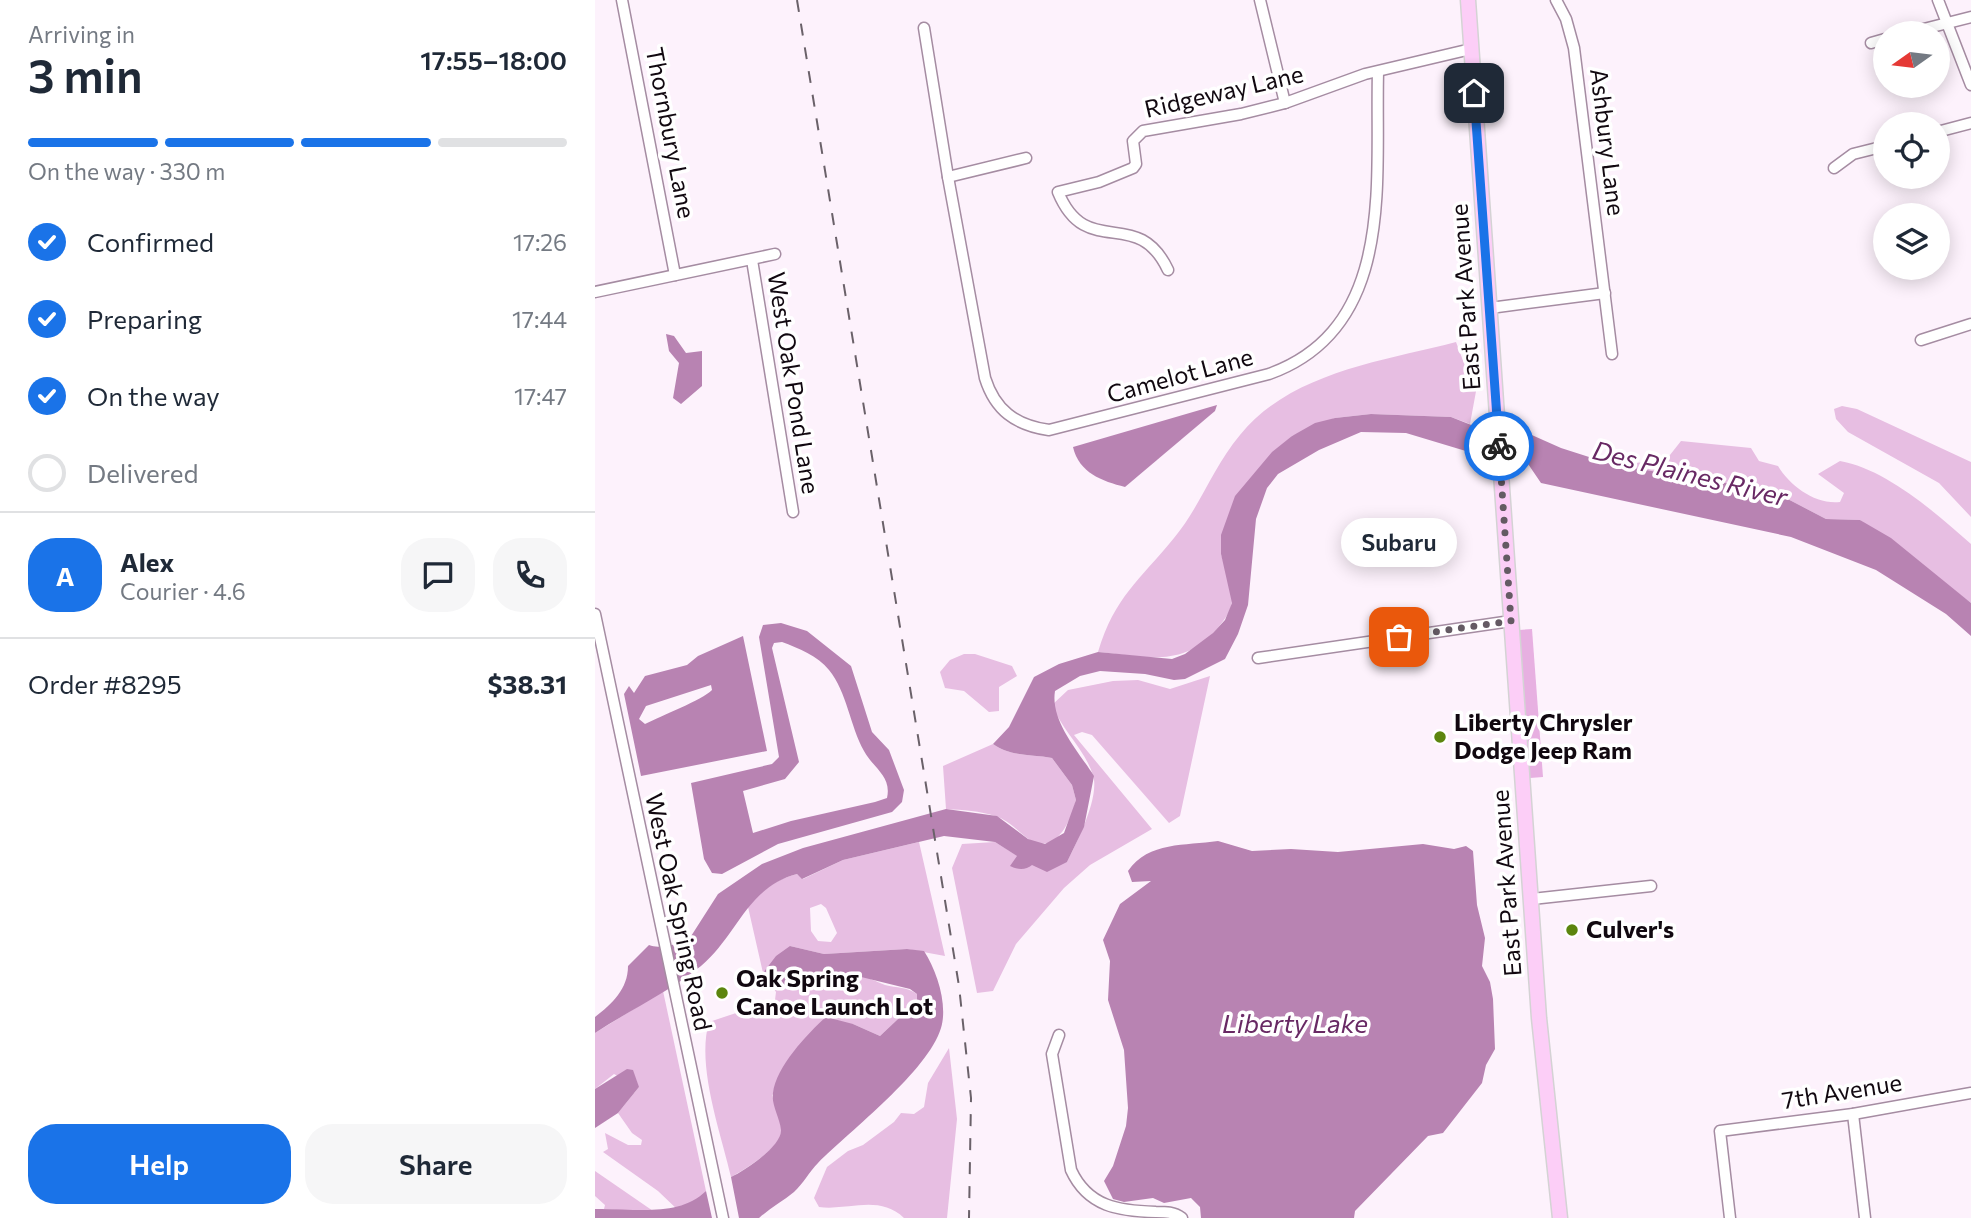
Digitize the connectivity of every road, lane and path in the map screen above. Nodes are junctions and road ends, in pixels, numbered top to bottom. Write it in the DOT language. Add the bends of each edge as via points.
graph roads {
  1 [pos="622,0"];
  2 [pos="1260,0"];
  3 [pos="1468,0"];
  4 [pos="1556,0"];
  5 [pos="1938,0"];
  6 [pos="1971,17"];
  7 [pos="1945,21"];
  8 [pos="1950,22"];
  9 [pos="924,28"];
  10 [pos="1950,33"];
  11 [pos="1471,49"];
  12 [pos="1378,72"];
  13 [pos="1971,85"];
  14 [pos="1285,103"];
  15 [pos="1971,123"];
  16 [pos="1950,129"];
  17 [pos="1873,149"];
  18 [pos="1026,158"];
  19 [pos="1834,168"];
  20 [pos="947,177"];
  21 [pos="775,254"];
  22 [pos="752,260"];
  23 [pos="1168,270"];
  24 [pos="675,275"];
  25 [pos="595,292"];
  26 [pos="1605,293"];
  27 [pos="1490,308"];
  28 [pos="1971,324"];
  29 [pos="1921,340"];
  30 [pos="1612,354"];
  31 [pos="793,512"];
  32 [pos="1511,621"];
  33 [pos="596,622"];
  34 [pos="1258,658"];
  35 [pos="1651,886"];
  36 [pos="1532,899"];
  37 [pos="1059,1035"];
  38 [pos="1971,1093"];
  39 [pos="1853,1114"];
  40 [pos="723,1218"];
  41 [pos="1182,1218"];
  42 [pos="1559,1218"];
  43 [pos="1730,1218"];
  44 [pos="1865,1218"];
  1 -- 24 [label="street, Thornbury Lane"];
  2 -- 14 [label="street"];
  3 -- 11 [label="main road, East Park Avenue"];
  4 -- 26 [label="street, Ashbury Lane" via="1574,48"];
  5 -- 7 [label="street"];
  6 -- 8 [label="street"];
  9 -- 20 [label="street, Camelot Lane"];
  10 -- 13 [label="street"];
  11 -- 12 [label="street, Ridgeway Lane"];
  11 -- 27 [label="main road, East Park Avenue"];
  12 -- 14 [label="street, Ridgeway Lane"];
  12 -- 20 [label="street, Camelot Lane" via="1369,263 1356,296 1329,334 1298,360 1269,374 1060,429 1020,423 1002,410 989,391"];
  14 -- 23 [label="street, Ridgeway Lane" via="1143,131 1133,141 1133,168 1058,192 1080,223 1091,230 1125,232 1145,240"];
  15 -- 16 [label="street"];
  17 -- 19 [label="street" via="1853,154"];
  18 -- 20 [label="street"];
  21 -- 22 [label="street"];
  22 -- 24 [label="street"];
  22 -- 31 [label="street, West Oak Pond Lane"];
  24 -- 25 [label="street"];
  26 -- 27 [label="street"];
  26 -- 30 [label="street, Ashbury Lane"];
  27 -- 32 [label="main road, East Park Avenue"];
  28 -- 29 [label="street"];
  32 -- 34 [label="street"];
  32 -- 36 [label="main road, East Park Avenue"];
  33 -- 40 [label="street, West Oak Spring Road"];
  35 -- 36 [label="street"];
  36 -- 42 [label="main road, East Park Avenue" via="1544,1083"];
  37 -- 41 [label="street" via="1052,1054 1076,1180 1102,1205 1126,1211 1172,1212"];
  38 -- 39 [label="street, 7th Avenue"];
  39 -- 43 [label="street, 7th Avenue" via="1720,1131"];
  39 -- 44 [label="street"];
}
